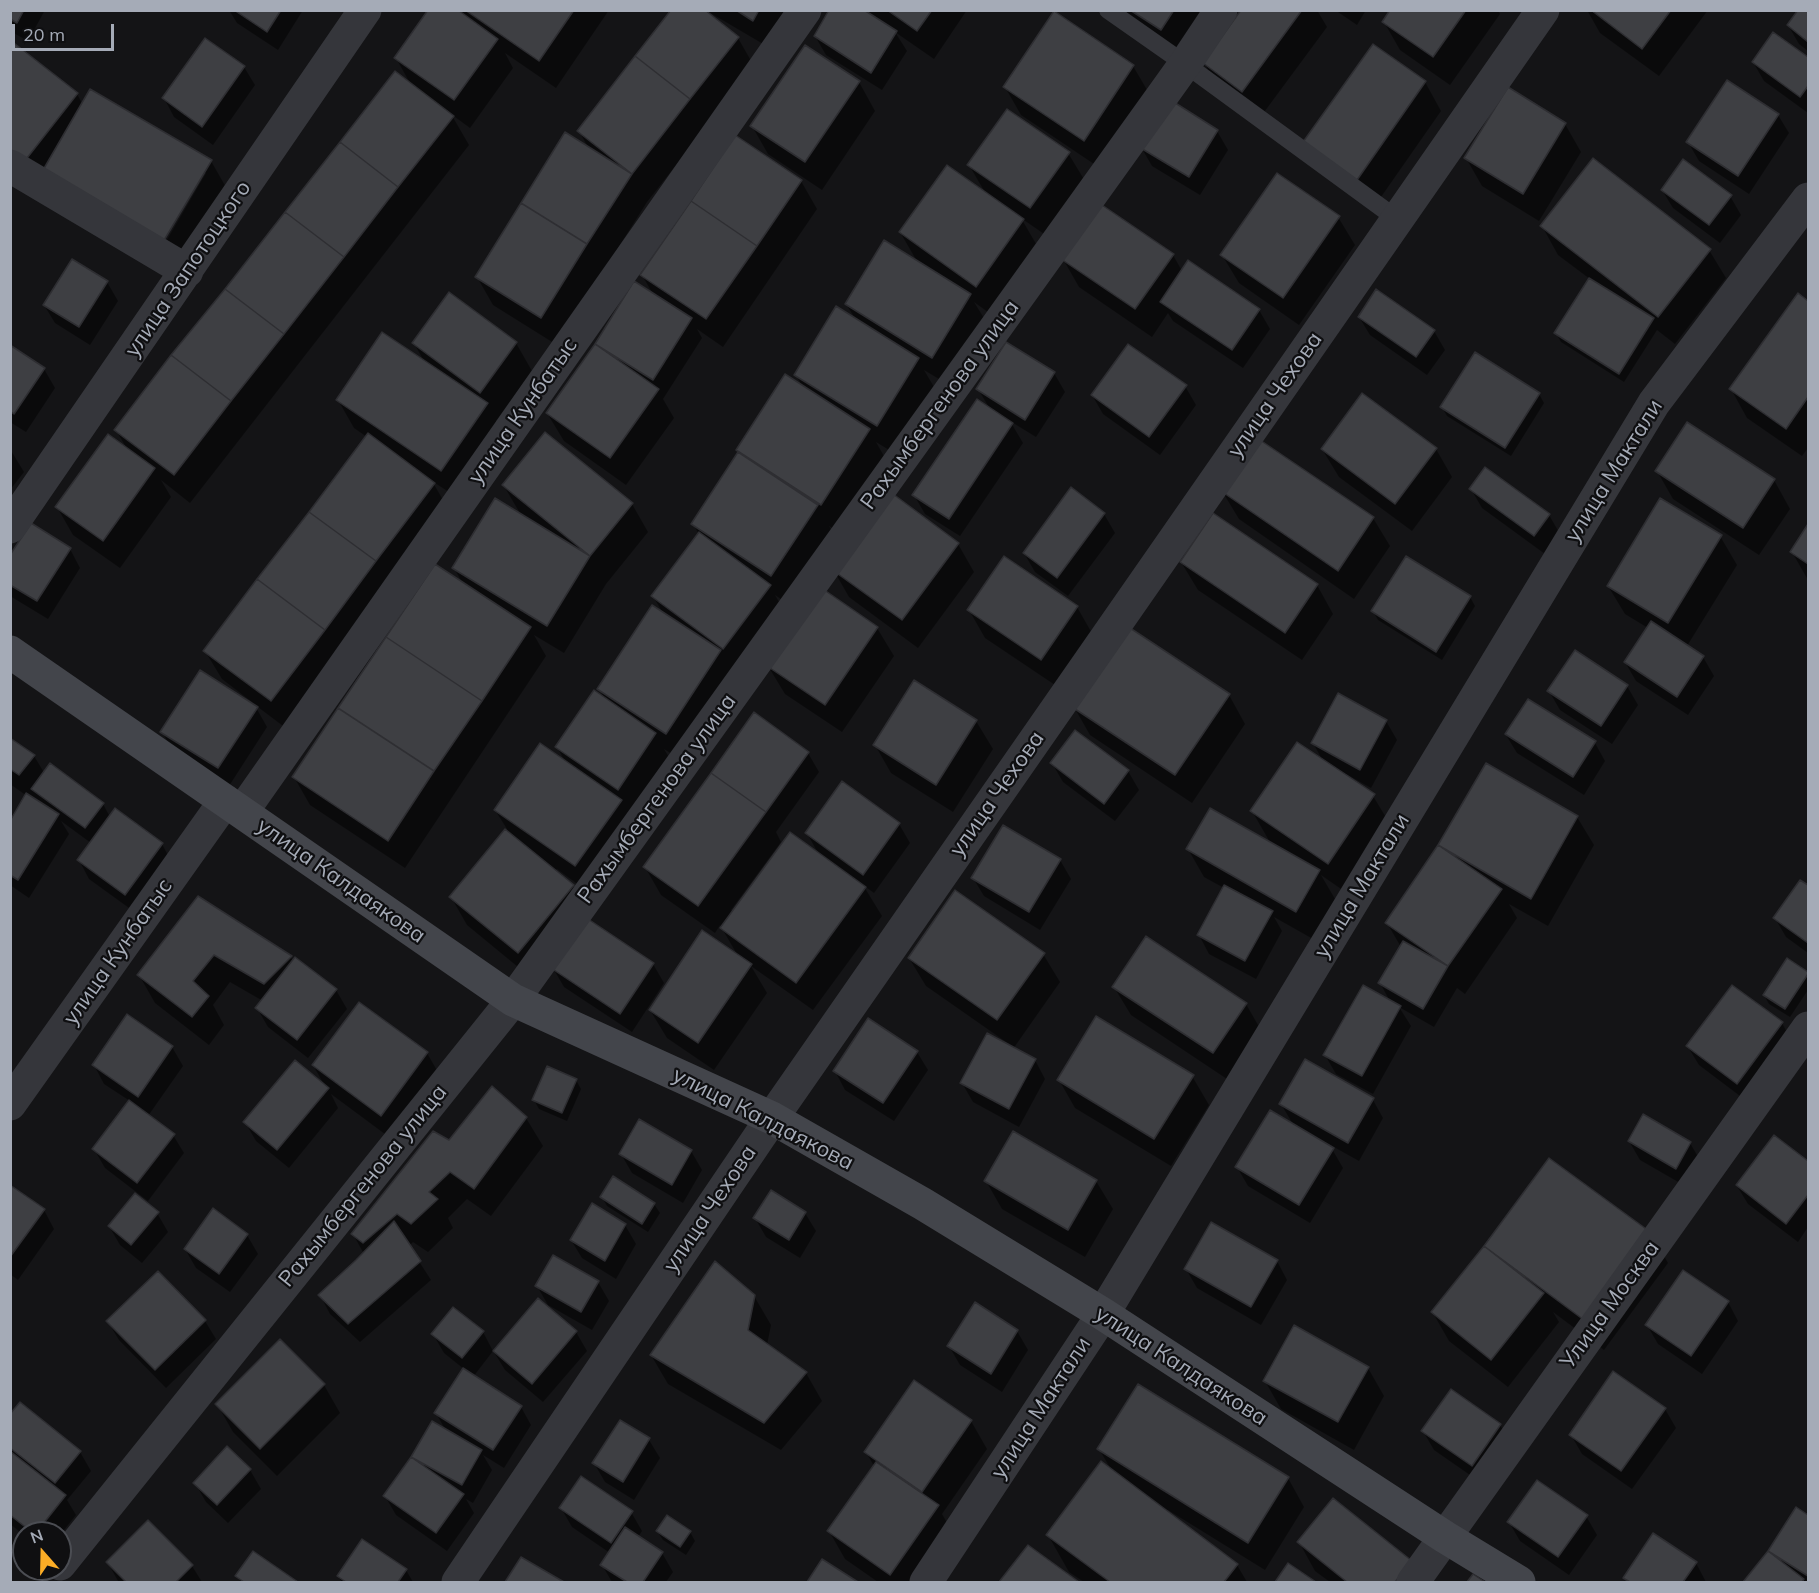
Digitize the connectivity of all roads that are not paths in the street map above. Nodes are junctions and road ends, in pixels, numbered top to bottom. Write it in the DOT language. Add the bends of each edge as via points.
graph roads {
  1 [pos="365,10"];
  2 [pos="805,10"];
  3 [pos="1108,10"];
  4 [pos="1221,10"];
  5 [pos="1543,10"];
  6 [pos="1185,64"];
  7 [pos="10,166"];
  8 [pos="1809,199"];
  9 [pos="1397,219"];
  10 [pos="187,271"];
  11 [pos="10,527"];
  12 [pos="10,652"];
  13 [pos="234,806"];
  14 [pos="513,1000"];
  15 [pos="1809,1028"];
  16 [pos="10,1104"];
  17 [pos="772,1118"];
  18 [pos="1103,1314"];
  19 [pos="1445,1537"];
  20 [pos="72,1549"];
  21 [pos="458,1582"];
  22 [pos="926,1582"];
  23 [pos="1413,1582"];
  24 [pos="1519,1582"];
  1 -- 10 [label="street, улица Запотоцкого"];
  2 -- 13 [label="street, улица Кунбатыс"];
  3 -- 6 [label="lane"];
  4 -- 6 [label="street, Рахымбергенова улица"];
  5 -- 9 [label="street, улица Чехова"];
  6 -- 9 [label="lane"];
  6 -- 14 [label="street, Рахымбергенова улица"];
  7 -- 10 [label="street"];
  8 -- 18 [label="street, улица Мактали" via="1654,403"];
  9 -- 17 [label="street, улица Чехова"];
  10 -- 11 [label="street, улица Запотоцкого"];
  12 -- 13 [label="street, улица Калдаякова"];
  13 -- 14 [label="street, улица Калдаякова"];
  13 -- 16 [label="street, улица Кунбатыс"];
  14 -- 17 [label="street, улица Калдаякова"];
  14 -- 20 [label="street, Рахымбергенова улица"];
  15 -- 19 [label="street, Улица Москва"];
  17 -- 18 [label="street, улица Калдаякова"];
  17 -- 21 [label="street, улица Чехова"];
  18 -- 19 [label="street, улица Калдаякова"];
  18 -- 22 [label="street, улица Мактали"];
  19 -- 23 [label="street, Улица Москва"];
  19 -- 24 [label="street, улица Калдаякова"];
}
